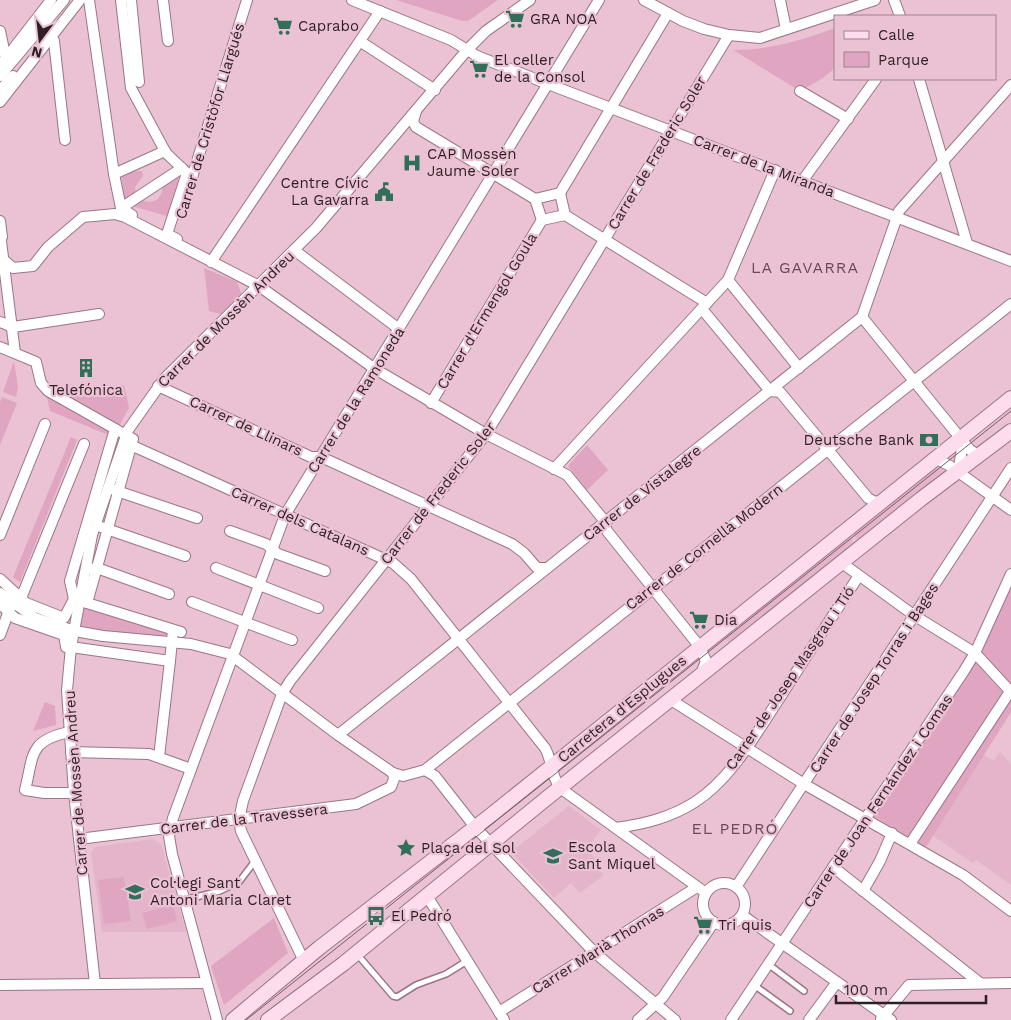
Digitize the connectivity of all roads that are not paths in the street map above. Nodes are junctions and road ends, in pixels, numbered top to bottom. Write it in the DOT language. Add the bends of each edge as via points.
graph roads {
  1 [pos="51,0"];
  2 [pos="64,0"];
  3 [pos="78,0"];
  4 [pos="89,0"];
  5 [pos="121,0"];
  6 [pos="131,0"];
  7 [pos="163,0"];
  8 [pos="247,0"];
  9 [pos="352,0"];
  10 [pos="530,0"];
  11 [pos="599,0"];
  12 [pos="644,0"];
  13 [pos="780,0"];
  14 [pos="875,0"];
  15 [pos="894,0"];
  16 [pos="380,11"];
  17 [pos="668,13"];
  18 [pos="900,15"];
  19 [pos="786,29"];
  20 [pos="0,31"];
  21 [pos="51,35"];
  22 [pos="728,35"];
  23 [pos="168,41"];
  24 [pos="361,42"];
  25 [pos="468,49"];
  26 [pos="4,64"];
  27 [pos="0,76"];
  28 [pos="875,80"];
  29 [pos="919,80"];
  30 [pos="139,82"];
  31 [pos="548,84"];
  32 [pos="1011,85"];
  33 [pos="0,90"];
  34 [pos="435,90"];
  35 [pos="800,91"];
  36 [pos="0,102"];
  37 [pos="611,108"];
  38 [pos="416,111"];
  39 [pos="848,119"];
  40 [pos="672,131"];
  41 [pos="65,140"];
  42 [pos="165,152"];
  43 [pos="944,161"];
  44 [pos="182,168"];
  45 [pos="775,170"];
  46 [pos="114,174"];
  47 [pos="493,174"];
  48 [pos="803,180"];
  49 [pos="560,193"];
  50 [pos="535,199"];
  51 [pos="120,208"];
  52 [pos="565,215"];
  53 [pos="897,216"];
  54 [pos="542,220"];
  55 [pos="0,221"];
  56 [pos="0,233"];
  57 [pos="171,238"];
  58 [pos="605,240"];
  59 [pos="967,244"];
  60 [pos="294,250"];
  61 [pos="212,260"];
  62 [pos="1011,260"];
  63 [pos="5,261"];
  64 [pos="728,280"];
  65 [pos="258,286"];
  66 [pos="1011,304"];
  67 [pos="704,306"];
  68 [pos="99,314"];
  69 [pos="862,317"];
  70 [pos="0,322"];
  71 [pos="13,327"];
  72 [pos="399,329"];
  73 [pos="0,347"];
  74 [pos="15,353"];
  75 [pos="799,368"];
  76 [pos="375,369"];
  77 [pos="913,380"];
  78 [pos="158,386"];
  79 [pos="770,391"];
  80 [pos="1011,398"];
  81 [pos="432,403"];
  82 [pos="46,424"];
  83 [pos="115,429"];
  84 [pos="1011,431"];
  85 [pos="486,434"];
  86 [pos="127,441"];
  87 [pos="962,441"];
  88 [pos="84,444"];
  89 [pos="827,450"];
  90 [pos="982,454"];
  91 [pos="321,457"];
  92 [pos="936,459"];
  93 [pos="1011,468"];
  94 [pos="554,469"];
  95 [pos="958,472"];
  96 [pos="113,490"];
  97 [pos="992,497"];
  98 [pos="886,500"];
  99 [pos="429,506"];
  100 [pos="1011,510"];
  101 [pos="285,514"];
  102 [pos="198,518"];
  103 [pos="605,524"];
  104 [pos="95,525"];
  105 [pos="107,530"];
  106 [pos="230,531"];
  107 [pos="0,535"];
  108 [pos="273,549"];
  109 [pos="185,556"];
  110 [pos="386,560"];
  111 [pos="842,563"];
  112 [pos="97,568"];
  113 [pos="216,568"];
  114 [pos="547,568"];
  115 [pos="86,570"];
  116 [pos="325,571"];
  117 [pos="1011,574"];
  118 [pos="858,577"];
  119 [pos="0,580"];
  120 [pos="259,586"];
  121 [pos="653,587"];
  122 [pos="0,593"];
  123 [pos="170,594"];
  124 [pos="81,601"];
  125 [pos="192,602"];
  126 [pos="0,604"];
  127 [pos="15,605"];
  128 [pos="318,608"];
  129 [pos="915,616"];
  130 [pos="245,624"];
  131 [pos="75,631"];
  132 [pos="0,635"];
  133 [pos="459,638"];
  134 [pos="292,640"];
  135 [pos="172,641"];
  136 [pos="71,647"];
  137 [pos="700,647"];
  138 [pos="975,653"];
  139 [pos="233,656"];
  140 [pos="170,661"];
  141 [pos="699,676"];
  142 [pos="1011,691"];
  143 [pos="282,694"];
  144 [pos="671,700"];
  145 [pos="510,703"];
  146 [pos="69,732"];
  147 [pos="338,735"];
  148 [pos="747,747"];
  149 [pos="71,752"];
  150 [pos="159,757"];
  151 [pos="553,765"];
  152 [pos="191,768"];
  153 [pos="425,770"];
  154 [pos="392,773"];
  155 [pos="804,784"];
  156 [pos="560,788"];
  157 [pos="74,793"];
  158 [pos="867,818"];
  159 [pos="239,820"];
  160 [pos="475,827"];
  161 [pos="170,828"];
  162 [pos="616,828"];
  163 [pos="892,833"];
  164 [pos="79,839"];
  165 [pos="491,842"];
  166 [pos="910,844"];
  167 [pos="255,860"];
  168 [pos="833,867"];
  169 [pos="697,887"];
  170 [pos="736,887"];
  171 [pos="863,891"];
  172 [pos="706,893"];
  173 [pos="427,896"];
  174 [pos="184,900"];
  175 [pos="1011,911"];
  176 [pos="742,915"];
  177 [pos="714,922"];
  178 [pos="782,943"];
  179 [pos="594,952"];
  180 [pos="356,953"];
  181 [pos="304,961"];
  182 [pos="467,961"];
  183 [pos="768,964"];
  184 [pos="837,982"];
  185 [pos="206,983"];
  186 [pos="980,983"];
  187 [pos="1011,983"];
  188 [pos="95,984"];
  189 [pos="0,985"];
  190 [pos="754,986"];
  191 [pos="804,991"];
  192 [pos="656,1004"];
  193 [pos="790,1011"];
  194 [pos="501,1016"];
  195 [pos="885,1019"];
  196 [pos="218,1020"];
  197 [pos="233,1020"];
  198 [pos="268,1020"];
  199 [pos="638,1020"];
  200 [pos="675,1020"];
  201 [pos="732,1020"];
  202 [pos="809,1020"];
  1 -- 26 [label="street"];
  2 -- 26 [label="street"];
  3 -- 21 [label="street"];
  4 -- 46 [label="street"];
  5 -- 42 [label="street" via="131,88"];
  6 -- 30 [label="street"];
  7 -- 23 [label="street"];
  8 -- 57 [label="street, Carrer de Cristòfor Llargués"];
  9 -- 16 [label="street, Carrer de la Miranda"];
  10 -- 25 [label="street, Carrer de Mossèn Andreu" via="486,31"];
  11 -- 31 [label="street, Carrer de la Ramoneda"];
  12 -- 17 [label="street"];
  13 -- 19 [label="street"];
  14 -- 19 [label="street"];
  15 -- 18 [label="street"];
  16 -- 24 [label="street"];
  16 -- 25 [label="street, Carrer de la Miranda"];
  17 -- 22 [label="street" via="690,24"];
  17 -- 37 [label="street"];
  19 -- 22 [label="street" via="760,38"];
  20 -- 26 [label="street"];
  21 -- 33 [label="street"];
  21 -- 36 [label="street"];
  21 -- 41 [label="street"];
  22 -- 40 [label="street, Carrer de Frederic Soler"];
  24 -- 34 [label="street"];
  24 -- 61 [label="street"];
  25 -- 31 [label="street, Carrer de la Miranda" via="477,56"];
  25 -- 34 [label="street, Carrer de Mossèn Andreu"];
  26 -- 27 [label="street"];
  28 -- 39 [label="street"];
  29 -- 43 [label="street"];
  31 -- 37 [label="street, Carrer de la Miranda"];
  31 -- 47 [label="street, Carrer de la Ramoneda"];
  32 -- 43 [label="street"];
  34 -- 38 [label="street, Carrer de Mossèn Andreu"];
  35 -- 39 [label="street"];
  37 -- 40 [label="street, Carrer de la Miranda"];
  37 -- 49 [label="street"];
  38 -- 47 [label="street" via="413,117 416,127"];
  38 -- 60 [label="street, Carrer de Mossèn Andreu"];
  39 -- 48 [label="street"];
  40 -- 45 [label="street, Carrer de la Miranda"];
  40 -- 58 [label="street, Carrer de Frederic Soler"];
  42 -- 44 [label="street"];
  42 -- 46 [label="street"];
  43 -- 53 [label="street"];
  43 -- 59 [label="street"];
  44 -- 51 [label="street"];
  44 -- 57 [label="street" via="187,173"];
  45 -- 48 [label="street, Carrer de la Miranda"];
  45 -- 64 [label="street"];
  46 -- 51 [label="street"];
  47 -- 50 [label="street"];
  47 -- 72 [label="street, Carrer de la Ramoneda"];
  48 -- 53 [label="street, Carrer de la Miranda"];
  49 -- 50 [label="street"];
  49 -- 52 [label="street"];
  50 -- 54 [label="street"];
  51 -- 57 [label="street"];
  52 -- 54 [label="street"];
  52 -- 58 [label="street"];
  53 -- 59 [label="street, Carrer de la Miranda"];
  53 -- 69 [label="street"];
  54 -- 81 [label="street, Carrer d'Ermengol Goula"];
  55 -- 63 [label="street"];
  56 -- 63 [label="street"];
  57 -- 61 [label="street"];
  57 -- 63 [label="street" via="121,215 83,217 48,247 33,266 13,268"];
  58 -- 67 [label="street"];
  58 -- 85 [label="street, Carrer de Frederic Soler"];
  59 -- 62 [label="street, Carrer de la Miranda"];
  60 -- 65 [label="street, Carrer de Mossèn Andreu"];
  60 -- 72 [label="street"];
  61 -- 65 [label="street"];
  63 -- 71 [label="street"];
  64 -- 67 [label="street"];
  64 -- 75 [label="street"];
  65 -- 76 [label="street"];
  65 -- 78 [label="street, Carrer de Mossèn Andreu"];
  66 -- 77 [label="street, Carrer de Cornellà Modern"];
  67 -- 79 [label="street"];
  67 -- 94 [label="street"];
  68 -- 71 [label="street"];
  69 -- 75 [label="street, Carrer de Vistalegre"];
  69 -- 77 [label="street"];
  70 -- 71 [label="street"];
  71 -- 74 [label="street"];
  72 -- 76 [label="street, Carrer de la Ramoneda"];
  73 -- 74 [label="street"];
  74 -- 83 [label="street, Carrer dels Catalans" via="36,362 41,384 48,391"];
  75 -- 79 [label="street, Carrer de Vistalegre"];
  76 -- 81 [label="street"];
  76 -- 91 [label="street, Carrer de la Ramoneda"];
  77 -- 87 [label="street"];
  77 -- 89 [label="street, Carrer de Cornellà Modern"];
  78 -- 86 [label="street, Carrer de Mossèn Andreu" via="132,423"];
  78 -- 91 [label="street, Carrer de Llinars" via="311,457"];
  79 -- 89 [label="street" via="780,392"];
  79 -- 103 [label="street, Carrer de Vistalegre"];
  80 -- 87 [label="street, Carretera d'Esplugues"];
  81 -- 85 [label="street"];
  82 -- 107 [label="street"];
  83 -- 86 [label="street, Carrer dels Catalans"];
  83 -- 124 [label="street" via="70,581"];
  84 -- 90 [label="street, Carretera d'Esplugues"];
  85 -- 94 [label="street"];
  85 -- 99 [label="street, Carrer de Frederic Soler"];
  86 -- 96 [label="street, Carrer de Mossèn Andreu"];
  86 -- 101 [label="street, Carrer dels Catalans"];
  87 -- 90 [label="street" via="974,454"];
  87 -- 92 [label="street, Carretera d'Esplugues"];
  87 -- 95 [label="street"];
  88 -- 127 [label="street"];
  89 -- 98 [label="street" via="870,499"];
  89 -- 121 [label="street, Carrer de Cornellà Modern"];
  90 -- 95 [label="street, Carretera d'Esplugues"];
  91 -- 99 [label="street, Carrer de Llinars"];
  91 -- 101 [label="street, Carrer de la Ramoneda"];
  92 -- 95 [label="street"];
  92 -- 98 [label="street, Carretera d'Esplugues"];
  93 -- 97 [label="street, Carrer de Josep Torras i Bages"];
  94 -- 103 [label="street" via="572,480"];
  95 -- 97 [label="street"];
  95 -- 111 [label="street, Carretera d'Esplugues"];
  96 -- 102 [label="street"];
  96 -- 104 [label="street, Carrer de Mossèn Andreu"];
  96 -- 105 [label="street"];
  97 -- 100 [label="street"];
  97 -- 129 [label="street, Carrer de Josep Torras i Bages"];
  98 -- 137 [label="street, Carretera d'Esplugues"];
  99 -- 110 [label="street, Carrer de Frederic Soler"];
  99 -- 114 [label="street, Carrer de Llinars" via="512,544 537,568"];
  101 -- 108 [label="street, Carrer de la Ramoneda"];
  101 -- 110 [label="street, Carrer dels Catalans"];
  103 -- 114 [label="street, Carrer de Vistalegre"];
  103 -- 121 [label="street"];
  104 -- 105 [label="street"];
  104 -- 115 [label="street, Carrer de Mossèn Andreu"];
  105 -- 109 [label="street"];
  105 -- 112 [label="street"];
  106 -- 108 [label="street"];
  108 -- 116 [label="street" via="278,554"];
  108 -- 120 [label="street, Carrer de la Ramoneda"];
  110 -- 133 [label="street, Carrer dels Catalans" via="411,579"];
  110 -- 143 [label="street, Carrer de Frederic Soler"];
  111 -- 118 [label="street"];
  111 -- 141 [label="street, Carretera d'Esplugues"];
  112 -- 115 [label="street"];
  112 -- 123 [label="street"];
  112 -- 124 [label="street"];
  113 -- 120 [label="street"];
  114 -- 133 [label="street, Carrer de Vistalegre"];
  115 -- 124 [label="street, Carrer de Mossèn Andreu"];
  117 -- 138 [label="street, Carrer de Joan Fernández i Comas"];
  118 -- 129 [label="street"];
  118 -- 148 [label="street, Carrer de Josep Masgrau i Tió"];
  119 -- 127 [label="street"];
  120 -- 128 [label="street"];
  120 -- 130 [label="street, Carrer de la Ramoneda"];
  121 -- 137 [label="street"];
  121 -- 145 [label="street, Carrer de Cornellà Modern"];
  122 -- 127 [label="street"];
  124 -- 127 [label="street" via="64,618 26,603"];
  124 -- 131 [label="street, Carrer de Mossèn Andreu"];
  124 -- 135 [label="street" via="177,631"];
  125 -- 130 [label="street"];
  126 -- 127 [label="street"];
  127 -- 131 [label="street" via="45,622"];
  127 -- 132 [label="street"];
  127 -- 136 [label="street" via="15,618 64,636 66,646"];
  129 -- 138 [label="street"];
  129 -- 155 [label="street, Carrer de Josep Torras i Bages"];
  130 -- 134 [label="street"];
  130 -- 139 [label="street, Carrer de la Ramoneda"];
  131 -- 135 [label="street"];
  131 -- 136 [label="street, Carrer de Mossèn Andreu"];
  133 -- 145 [label="street, Carrer dels Catalans"];
  133 -- 147 [label="street, Carrer de Vistalegre"];
  135 -- 139 [label="street"];
  135 -- 140 [label="street"];
  136 -- 140 [label="street"];
  136 -- 146 [label="street, Carrer de Mossèn Andreu" via="67,690"];
  137 -- 141 [label="street" via="706,664"];
  137 -- 151 [label="street, Carretera d'Esplugues"];
  138 -- 142 [label="street"];
  138 -- 158 [label="street, Carrer de Joan Fernández i Comas"];
  139 -- 143 [label="street"];
  139 -- 152 [label="street, Carrer de la Ramoneda"];
  140 -- 150 [label="street"];
  141 -- 144 [label="street, Carretera d'Esplugues"];
  142 -- 166 [label="street"];
  143 -- 147 [label="street"];
  143 -- 159 [label="street, Carrer de Frederic Soler"];
  144 -- 148 [label="street"];
  144 -- 156 [label="street, Carretera d'Esplugues"];
  145 -- 151 [label="street, Carrer dels Catalans" via="545,748"];
  145 -- 153 [label="street, Carrer de Cornellà Modern"];
  146 -- 149 [label="street, Carrer de Mossèn Andreu"];
  146 -- 157 [label="street" via="53,735 37,746 32,754 25,790"];
  147 -- 154 [label="street"];
  148 -- 155 [label="street"];
  148 -- 162 [label="street, Carrer de Josep Masgrau i Tió" via="721,780 695,802 645,824"];
  149 -- 150 [label="street"];
  149 -- 157 [label="street, Carrer de Mossèn Andreu"];
  150 -- 152 [label="street"];
  151 -- 156 [label="street, Carrer dels Catalans"];
  151 -- 160 [label="street, Carretera d'Esplugues"];
  152 -- 161 [label="street, Carrer de la Ramoneda"];
  153 -- 154 [label="street, Carrer de Cornellà Modern" via="403,776"];
  153 -- 160 [label="street" via="435,776"];
  154 -- 159 [label="street, Carrer de la Travessera" via="391,787 356,804"];
  155 -- 158 [label="street"];
  155 -- 170 [label="street, Carrer de Josep Torras i Bages"];
  156 -- 162 [label="street"];
  156 -- 165 [label="street, Carretera d'Esplugues"];
  157 -- 164 [label="street, Carrer de Mossèn Andreu"];
  158 -- 163 [label="street"];
  158 -- 168 [label="street, Carrer de Joan Fernández i Comas"];
  159 -- 161 [label="street, Carrer de la Travessera"];
  159 -- 167 [label="street"];
  160 -- 165 [label="street"];
  160 -- 181 [label="street, Carretera d'Esplugues"];
  161 -- 164 [label="street, Carrer de la Travessera"];
  161 -- 174 [label="street" via="169,843"];
  162 -- 169 [label="street"];
  163 -- 166 [label="street"];
  163 -- 171 [label="street"];
  164 -- 188 [label="street, Carrer de Mossèn Andreu"];
  165 -- 173 [label="street, Carretera d'Esplugues"];
  165 -- 179 [label="street"];
  166 -- 175 [label="street" via="963,875"];
  167 -- 174 [label="lane" via="239,882 220,891"];
  167 -- 181 [label="street"];
  168 -- 171 [label="street"];
  168 -- 178 [label="street, Carrer de Joan Fernández i Comas"];
  169 -- 172 [label="street"];
  169 -- 179 [label="street, Carrer Marià Thomas"];
  170 -- 172 [label="street" via="716,885"];
  170 -- 176 [label="street" via="745,899"];
  171 -- 186 [label="street"];
  172 -- 177 [label="street" via="704,910"];
  173 -- 180 [label="street, Carretera d'Esplugues"];
  173 -- 182 [label="street"];
  174 -- 185 [label="street"];
  176 -- 177 [label="street" via="727,925"];
  176 -- 178 [label="street"];
  177 -- 192 [label="street"];
  178 -- 183 [label="street, Carrer de Joan Fernández i Comas"];
  178 -- 184 [label="street"];
  179 -- 192 [label="street"];
  179 -- 194 [label="street, Carrer Marià Thomas"];
  180 -- 182 [label="lane" via="397,997"];
  180 -- 198 [label="street, Carretera d'Esplugues"];
  181 -- 197 [label="street, Carretera d'Esplugues"];
  182 -- 194 [label="street"];
  183 -- 190 [label="street, Carrer de Joan Fernández i Comas"];
  183 -- 191 [label="lane"];
  184 -- 195 [label="street"];
  184 -- 202 [label="street"];
  185 -- 188 [label="street"];
  185 -- 196 [label="street"];
  186 -- 187 [label="street"];
  186 -- 195 [label="street" via="910,985"];
  188 -- 189 [label="street"];
  190 -- 193 [label="lane"];
  190 -- 201 [label="street, Carrer de Joan Fernández i Comas"];
  192 -- 199 [label="street"];
  192 -- 200 [label="street"];
}
